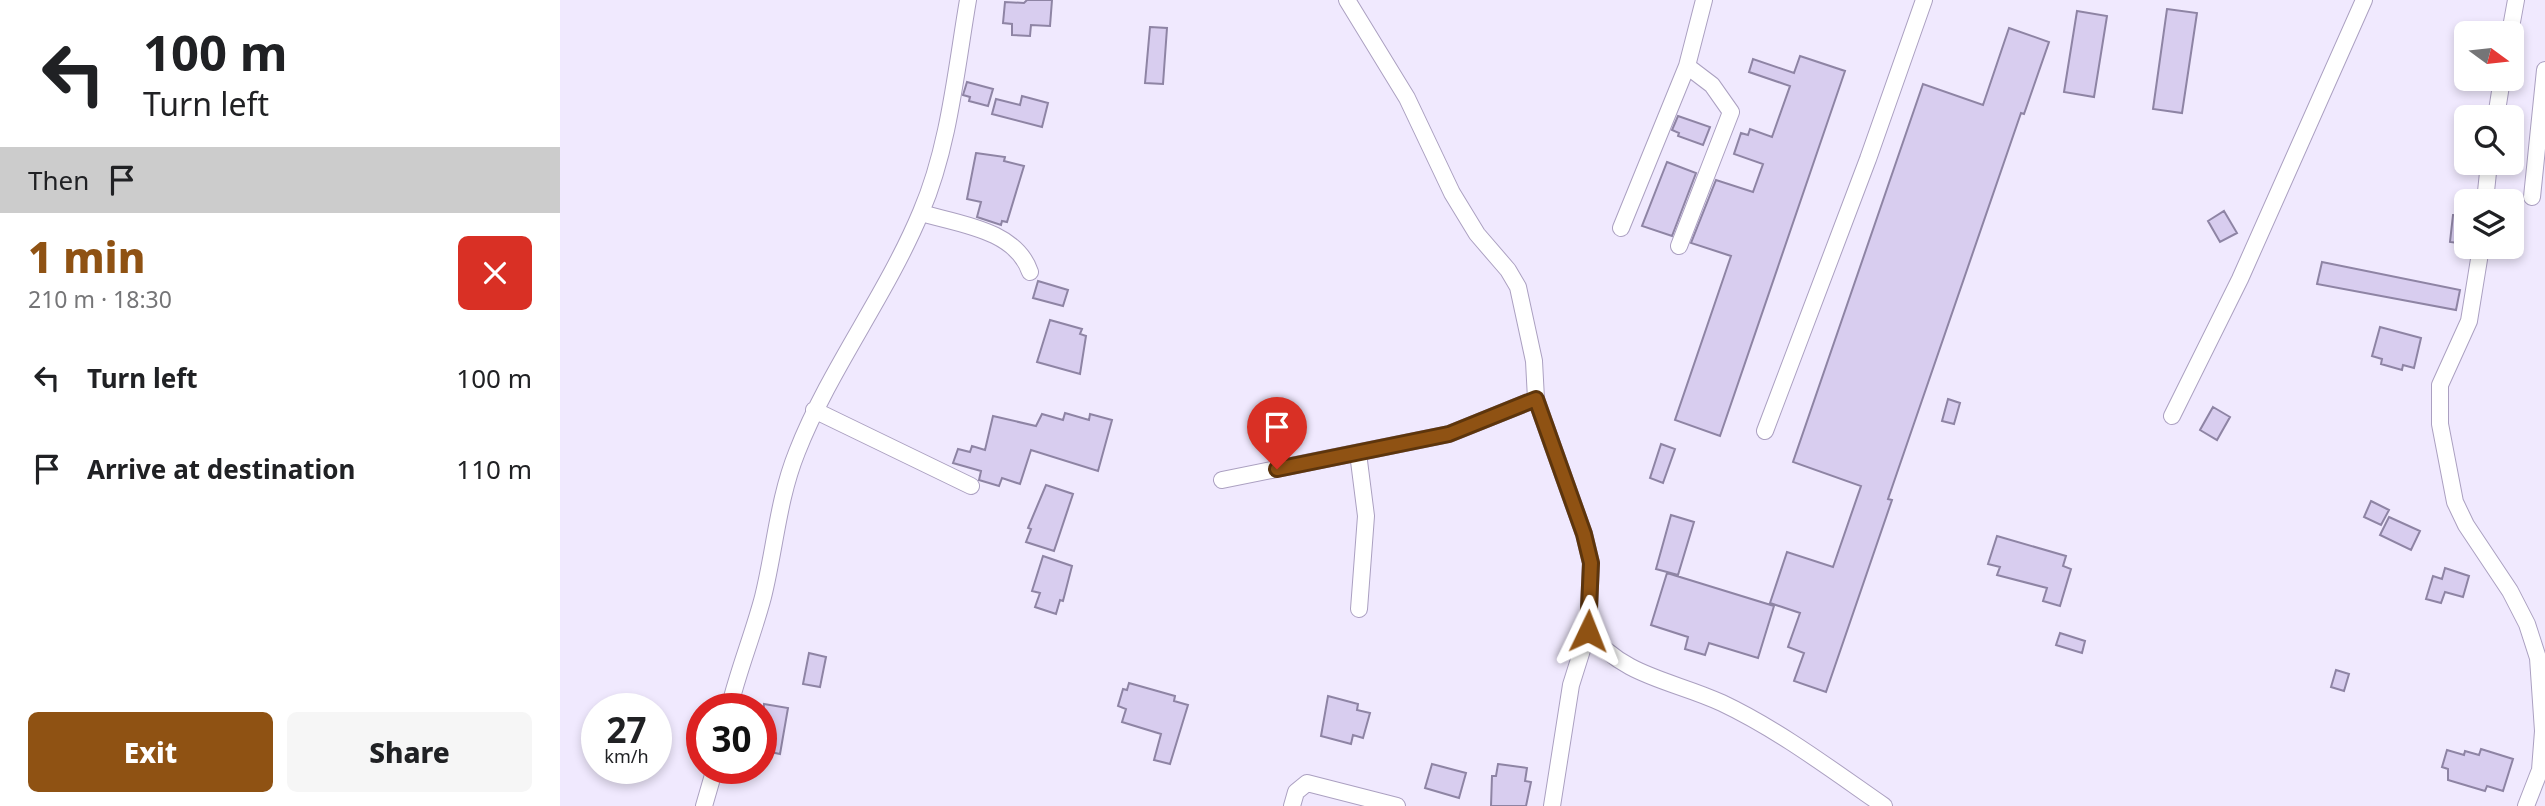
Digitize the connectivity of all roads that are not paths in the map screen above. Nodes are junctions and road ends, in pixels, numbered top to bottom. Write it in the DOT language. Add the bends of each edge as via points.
graph roads {
  1 [pos="968,0"];
  2 [pos="1347,0"];
  3 [pos="1703,0"];
  4 [pos="1924,0"];
  5 [pos="2364,0"];
  6 [pos="2516,0"];
  7 [pos="2512,21"];
  8 [pos="1687,66"];
  9 [pos="2545,71"];
  10 [pos="2532,197"];
  11 [pos="921,213"];
  12 [pos="1621,228"];
  13 [pos="1679,246"];
  14 [pos="2479,259"];
  15 [pos="1030,272"];
  16 [pos="1536,399"];
  17 [pos="814,410"];
  18 [pos="2172,416"];
  19 [pos="1765,431"];
  20 [pos="1358,453"];
  21 [pos="1222,480"];
  22 [pos="971,486"];
  23 [pos="1359,610"];
  24 [pos="2527,624"];
  25 [pos="1588,631"];
  26 [pos="2545,648"];
  27 [pos="734,693"];
  28 [pos="710,784"];
  29 [pos="704,806"];
  30 [pos="1292,806"];
  31 [pos="1397,806"];
  32 [pos="1552,806"];
  33 [pos="1884,806"];
  34 [pos="2526,806"];
  1 -- 11 [label="street" via="942,144"];
  2 -- 16 [label="street" via="1408,98 1452,193 1518,286 1534,361"];
  3 -- 8 [label="street"];
  4 -- 19 [label="street"];
  5 -- 18 [label="street" via="2240,279"];
  6 -- 7 [label="street"];
  8 -- 12 [label="street"];
  8 -- 13 [label="street" via="1712,85 1731,112"];
  9 -- 10 [label="street"];
  11 -- 15 [label="street" via="1009,243 1025,257"];
  11 -- 17 [label="street"];
  14 -- 24 [label="street" via="2469,321 2440,385 2440,424 2455,502"];
  16 -- 20 [label="street" via="1449,434"];
  16 -- 25 [label="street" via="1591,563"];
  17 -- 22 [label="street"];
  17 -- 27 [label="street" via="784,491 763,595"];
  20 -- 21 [label="street"];
  20 -- 23 [label="street" via="1366,516"];
  24 -- 26 [label="street"];
  24 -- 34 [label="street" via="2538,658 2543,732 2540,770"];
  25 -- 32 [label="street" via="1571,685"];
  25 -- 33 [label="street" via="1603,651 1632,671 1723,703"];
  28 -- 29 [label="street"];
  30 -- 31 [label="street" via="1296,792 1307,783"];
}
